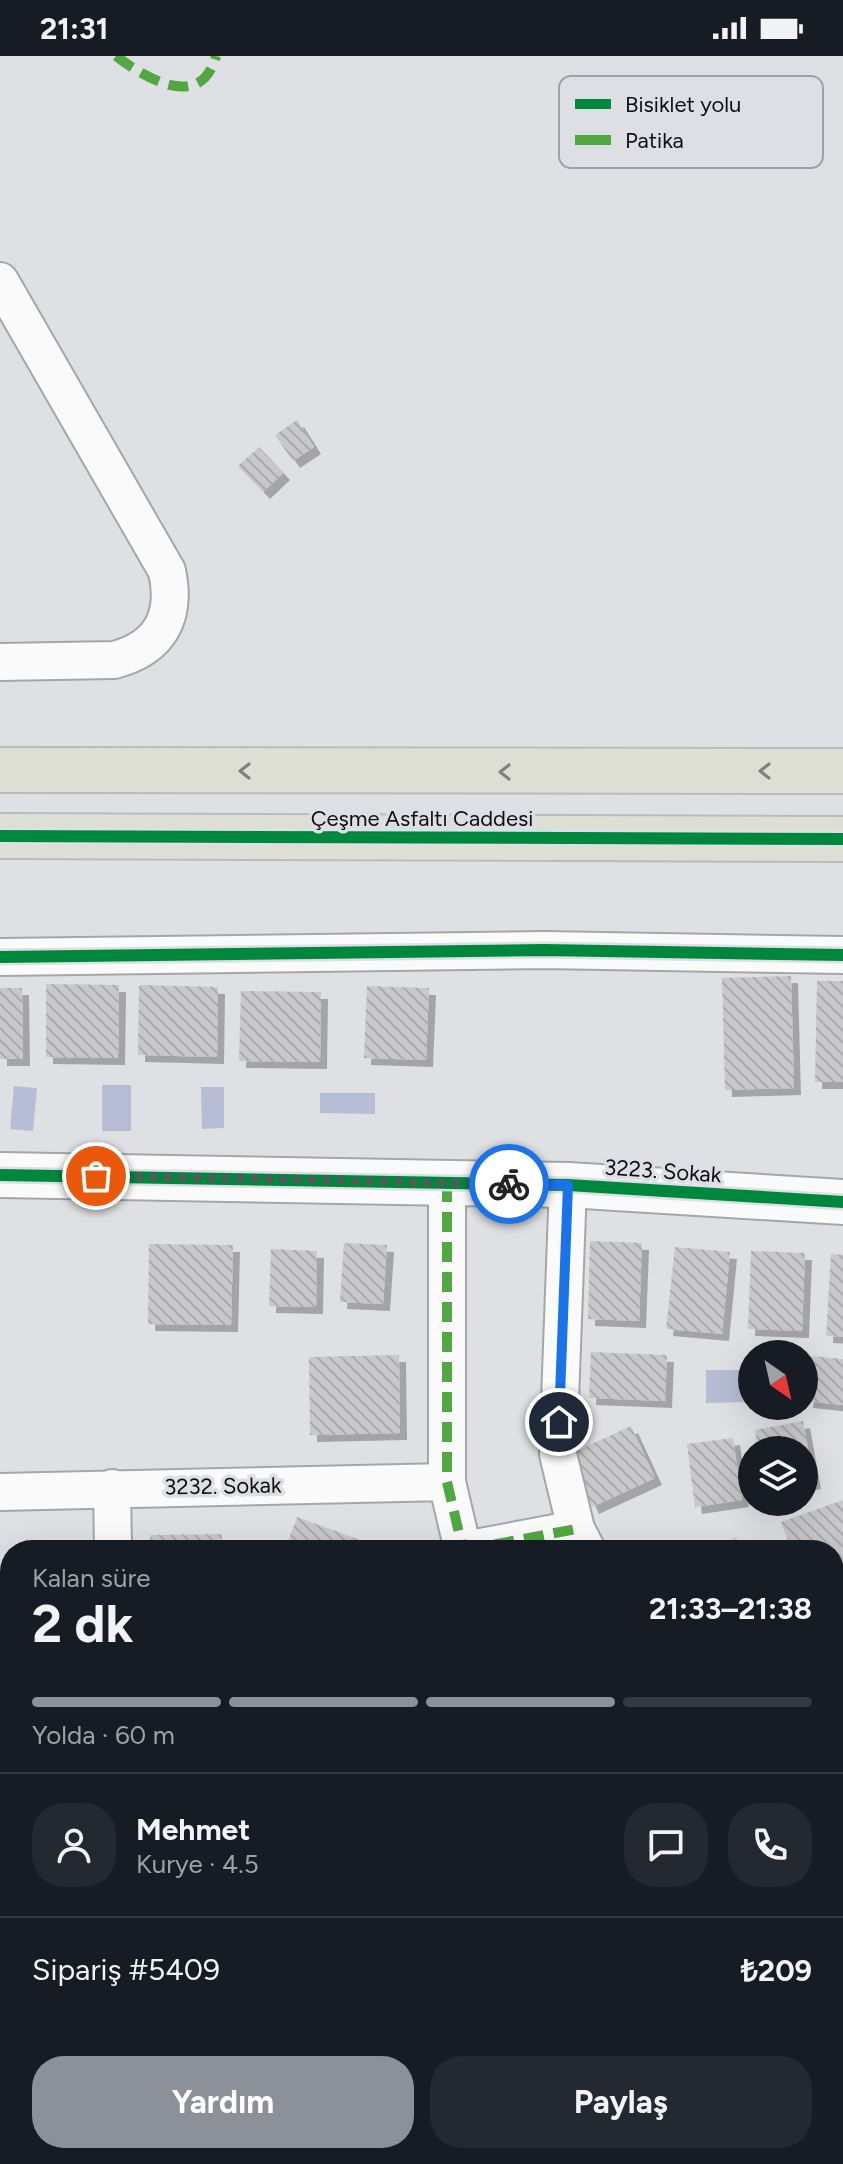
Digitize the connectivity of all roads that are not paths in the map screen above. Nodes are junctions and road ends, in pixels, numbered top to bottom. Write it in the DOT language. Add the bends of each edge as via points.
graph roads {
  1 [pos="0,281"];
  2 [pos="0,662"];
  3 [pos="0,770"];
  4 [pos="843,771"];
  5 [pos="0,836"];
  6 [pos="843,839"];
  7 [pos="843,955"];
  8 [pos="0,957"];
  9 [pos="0,1175"];
  10 [pos="447,1182"];
  11 [pos="568,1185"];
  12 [pos="843,1202"];
  13 [pos="447,1482"];
  14 [pos="112,1488"];
  15 [pos="0,1492"];
  16 [pos="113,1540"];
  17 [pos="462,1540"];
  18 [pos="581,1540"];
  1 -- 2 [label="street" via="167,571 171,589 164,625 143,649 129,656"];
  4 -- 3 [label="highway, one-way"];
  5 -- 6 [label="highway, Çeşme Asfaltı Caddesi"];
  7 -- 8 [label="street" via="544,950"];
  9 -- 10 [label="street, 3223. Sokak"];
  10 -- 11 [label="street, 3223. Sokak"];
  10 -- 13 [label="street"];
  11 -- 12 [label="street, 3223. Sokak"];
  11 -- 18 [label="street" via="558,1454"];
  13 -- 14 [label="street, 3232. Sokak"];
  13 -- 17 [label="street"];
  14 -- 15 [label="street, 3232. Sokak"];
  14 -- 16 [label="street"];
}
